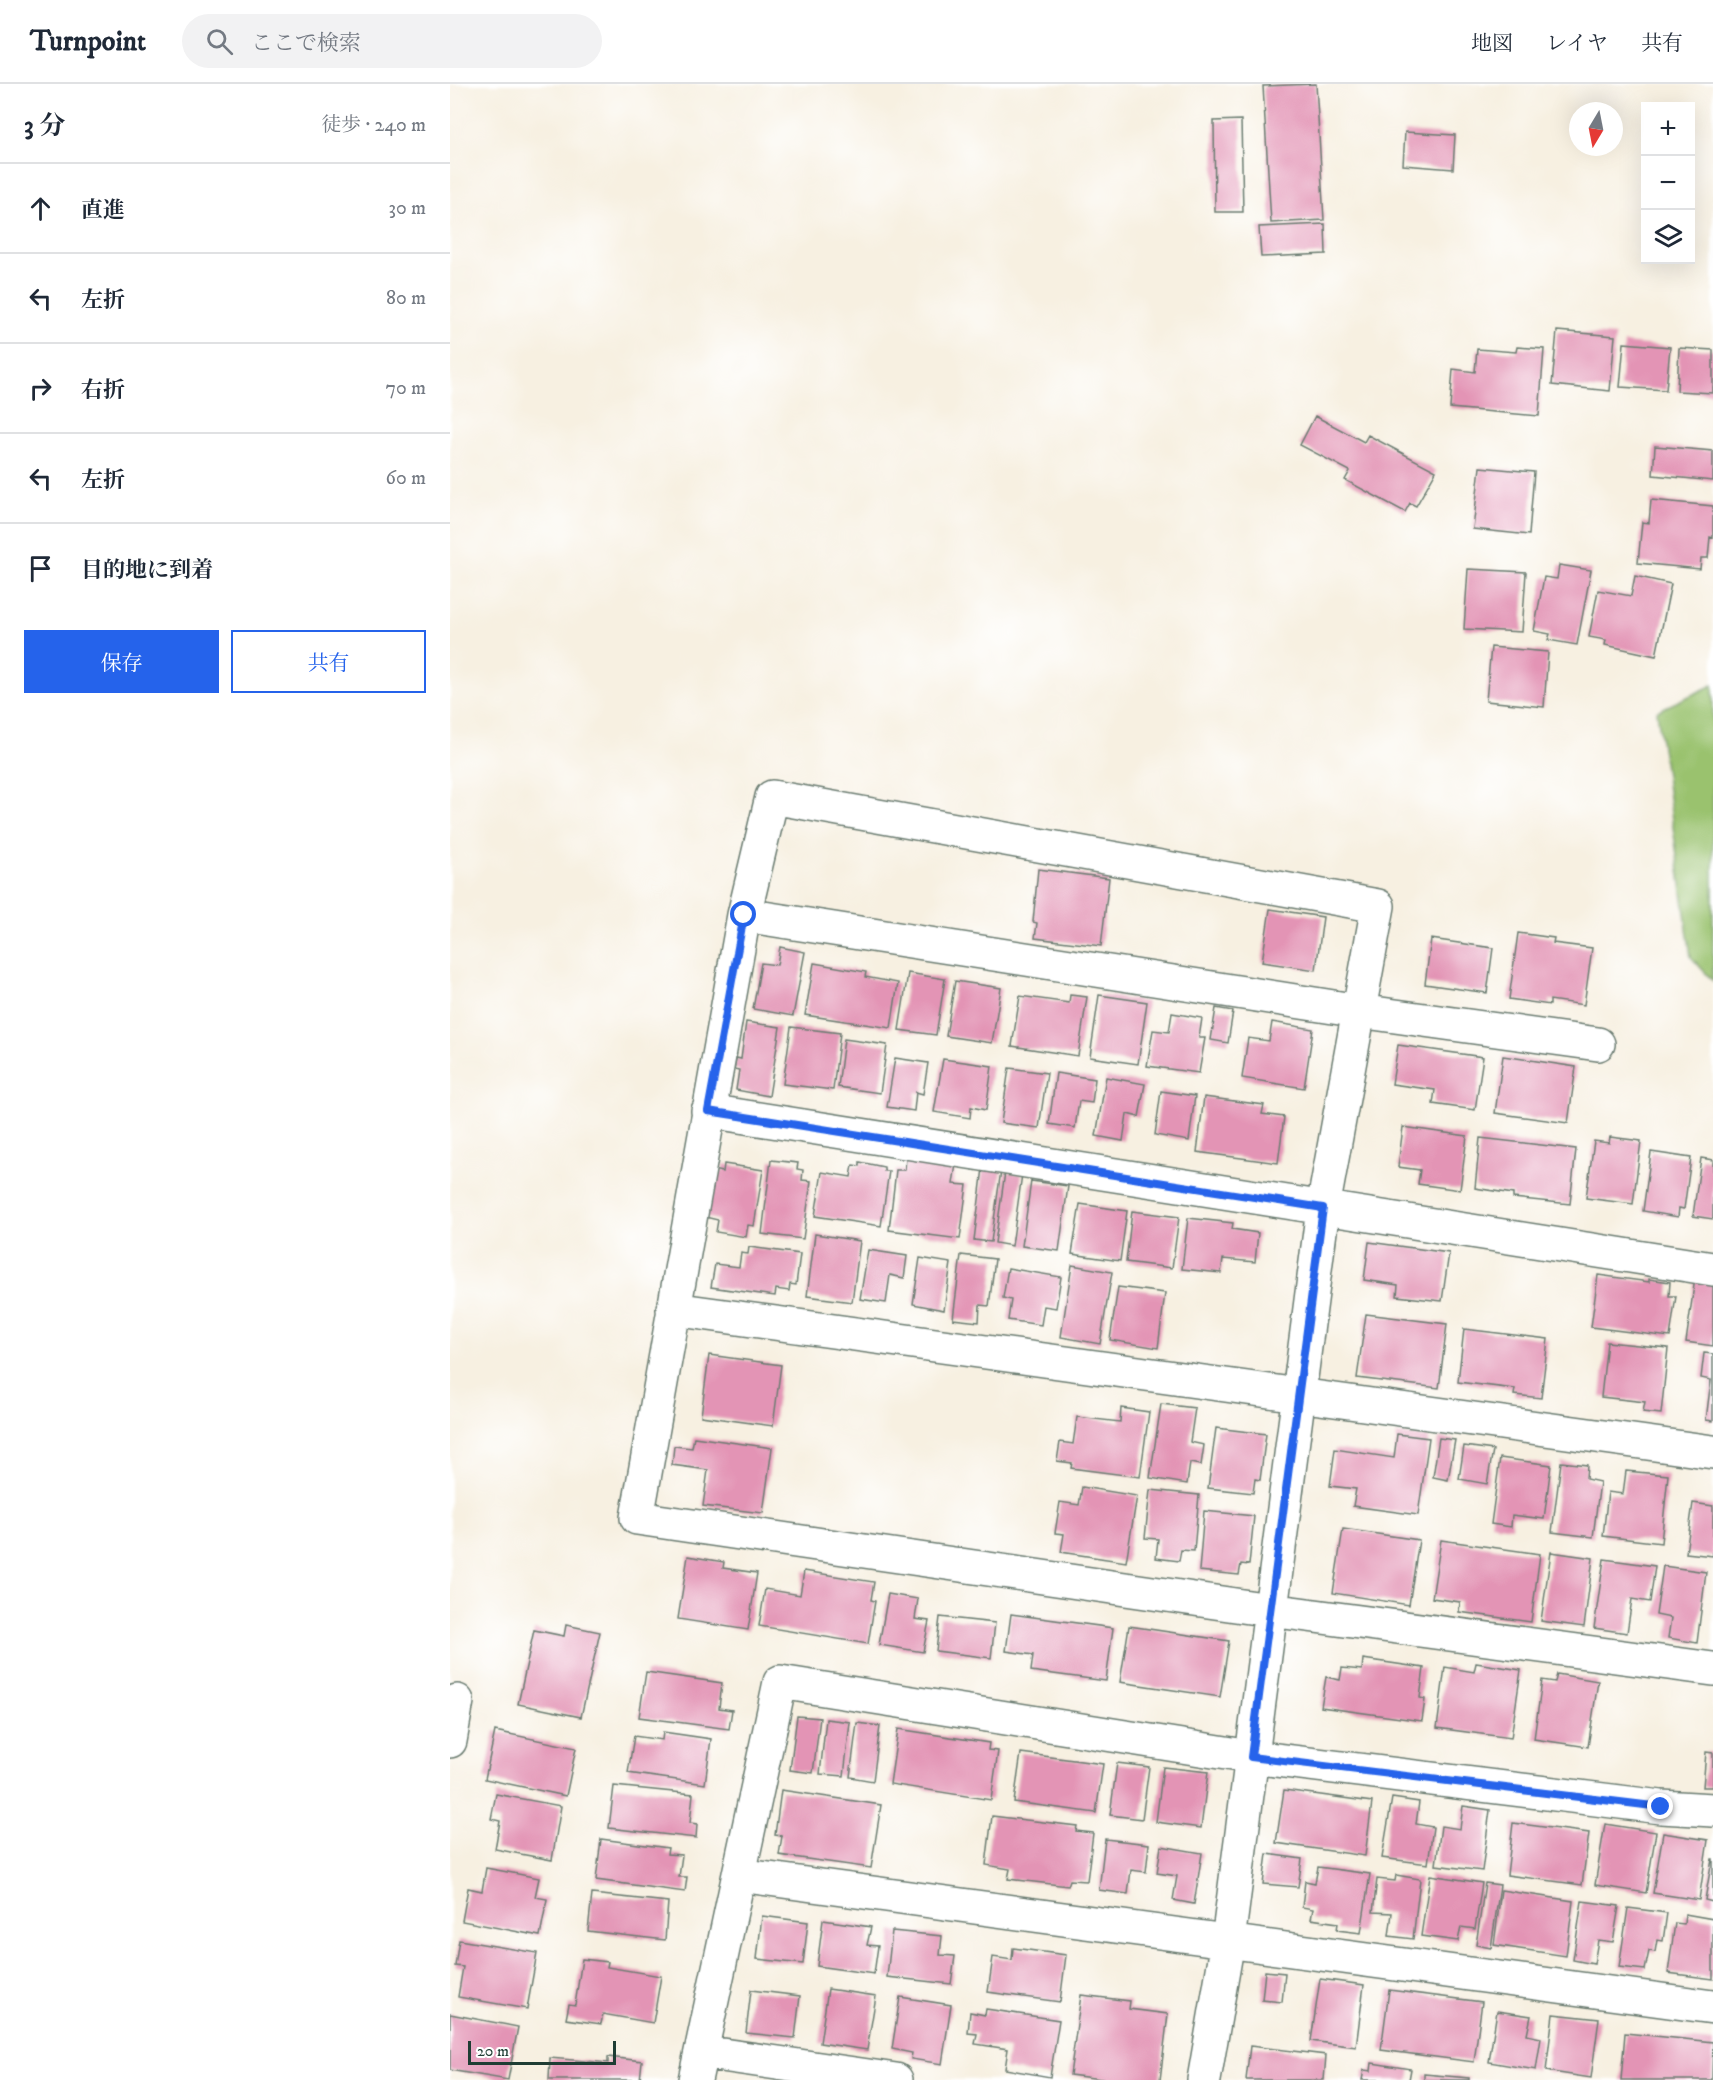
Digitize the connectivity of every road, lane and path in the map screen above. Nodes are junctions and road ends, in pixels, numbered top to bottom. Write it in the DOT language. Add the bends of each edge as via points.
graph roads {
  1 [pos="744,915"];
  2 [pos="1359,1011"];
  3 [pos="1598,1044"];
  4 [pos="708,1111"];
  5 [pos="1323,1208"];
  6 [pos="1713,1269"];
  7 [pos="673,1309"];
  8 [pos="1298,1395"];
  9 [pos="1713,1452"];
  10 [pos="1270,1610"];
  11 [pos="1713,1669"];
  12 [pos="458,1701"];
  13 [pos="450,1741"];
  14 [pos="1251,1757"];
  15 [pos="1713,1810"];
  16 [pos="739,1875"];
  17 [pos="1228,1941"];
  18 [pos="1713,2007"];
  19 [pos="698,2066"];
  20 [pos="896,2080"];
  21 [pos="1204,2080"];
  1 -- 2 [label="street"];
  1 -- 2 [label="street" via="772,797 1378,906"];
  1 -- 4 [label="street"];
  2 -- 3 [label="street"];
  2 -- 5 [label="street"];
  4 -- 5 [label="street"];
  4 -- 7 [label="street"];
  5 -- 6 [label="street"];
  5 -- 8 [label="street"];
  7 -- 8 [label="street"];
  7 -- 10 [label="street" via="637,1518"];
  8 -- 9 [label="street"];
  8 -- 10 [label="street"];
  10 -- 11 [label="street"];
  10 -- 14 [label="street"];
  12 -- 13 [label="street"];
  14 -- 15 [label="street"];
  14 -- 16 [label="street" via="780,1682"];
  14 -- 17 [label="street"];
  16 -- 17 [label="street"];
  16 -- 19 [label="street"];
  17 -- 18 [label="street"];
  17 -- 21 [label="street"];
  19 -- 20 [label="street"];
}
